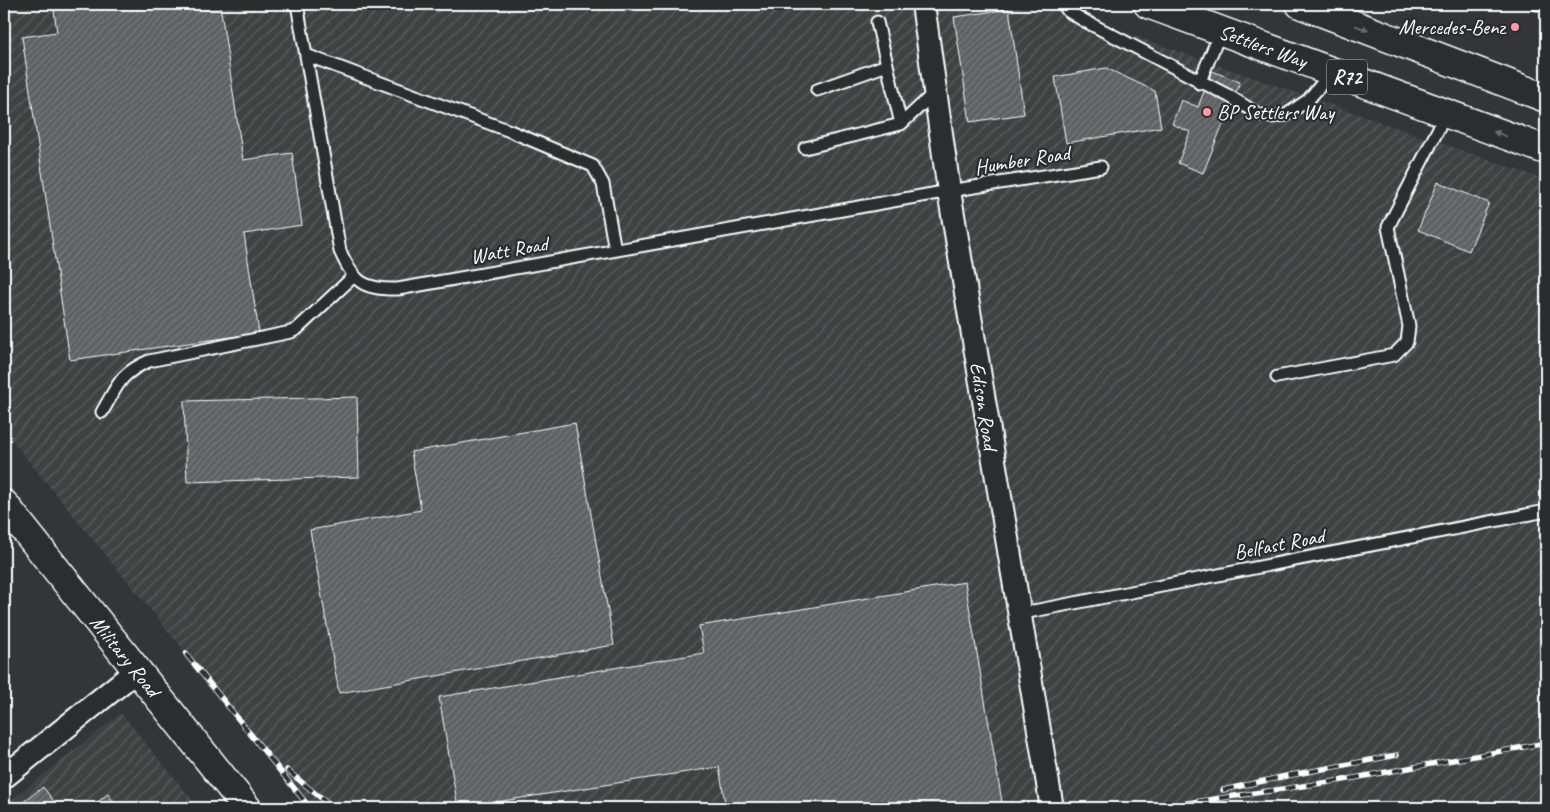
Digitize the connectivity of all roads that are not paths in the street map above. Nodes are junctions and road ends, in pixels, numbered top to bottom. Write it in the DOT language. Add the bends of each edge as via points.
graph roads {
  1 [pos="297,4"];
  2 [pos="923,4"];
  3 [pos="1063,4"];
  4 [pos="1148,4"];
  5 [pos="1300,4"];
  6 [pos="1537,4"];
  7 [pos="1542,4"];
  8 [pos="877,22"];
  9 [pos="1221,31"];
  10 [pos="306,55"];
  11 [pos="887,64"];
  12 [pos="1332,72"];
  13 [pos="1199,83"];
  14 [pos="817,90"];
  15 [pos="935,92"];
  16 [pos="1545,98"];
  17 [pos="1446,114"];
  18 [pos="901,124"];
  19 [pos="805,148"];
  20 [pos="1546,150"];
  21 [pos="1101,167"];
  22 [pos="949,191"];
  23 [pos="615,250"];
  24 [pos="354,276"];
  25 [pos="1277,377"];
  26 [pos="102,412"];
  27 [pos="5,509"];
  28 [pos="1546,511"];
  29 [pos="1018,614"];
  30 [pos="136,671"];
  31 [pos="4,778"];
  32 [pos="247,808"];
  33 [pos="1052,808"];
  1 -- 10 [label="lane"];
  2 -- 15 [label="street, Edison Road"];
  3 -- 13 [label="lane" via="1083,20"];
  4 -- 9 [label="main road, Settlers Way / R72"];
  5 -- 16 [label="main road, R72, one-way"];
  6 -- 7 [label="lane"];
  8 -- 11 [label="lane"];
  9 -- 12 [label="main road, Settlers Way / R72"];
  9 -- 13 [label="lane"];
  10 -- 23 [label="lane" via="594,166 603,184"];
  10 -- 24 [label="lane" via="340,251"];
  11 -- 14 [label="lane"];
  11 -- 18 [label="lane"];
  12 -- 13 [label="lane" via="1308,100 1286,115 1270,117"];
  12 -- 17 [label="main road, Settlers Way / R72"];
  15 -- 18 [label="lane"];
  15 -- 22 [label="street, Edison Road"];
  20 -- 17 [label="main road, Settlers Way / R72, one-way"];
  17 -- 25 [label="lane" via="1388,227 1409,326 1407,342 1394,354"];
  18 -- 19 [label="lane"];
  21 -- 22 [label="lane, Humber Road"];
  22 -- 23 [label="lane, Watt Road"];
  22 -- 29 [label="street, Edison Road"];
  23 -- 24 [label="lane, Watt Road" via="398,289 368,287"];
  24 -- 26 [label="lane" via="291,332 149,361 135,367 124,375"];
  27 -- 30 [label="main road, Military Road"];
  28 -- 29 [label="lane, Belfast Road"];
  29 -- 33 [label="street, Edison Road"];
  30 -- 31 [label="street"];
  30 -- 32 [label="main road, Military Road"];
}
